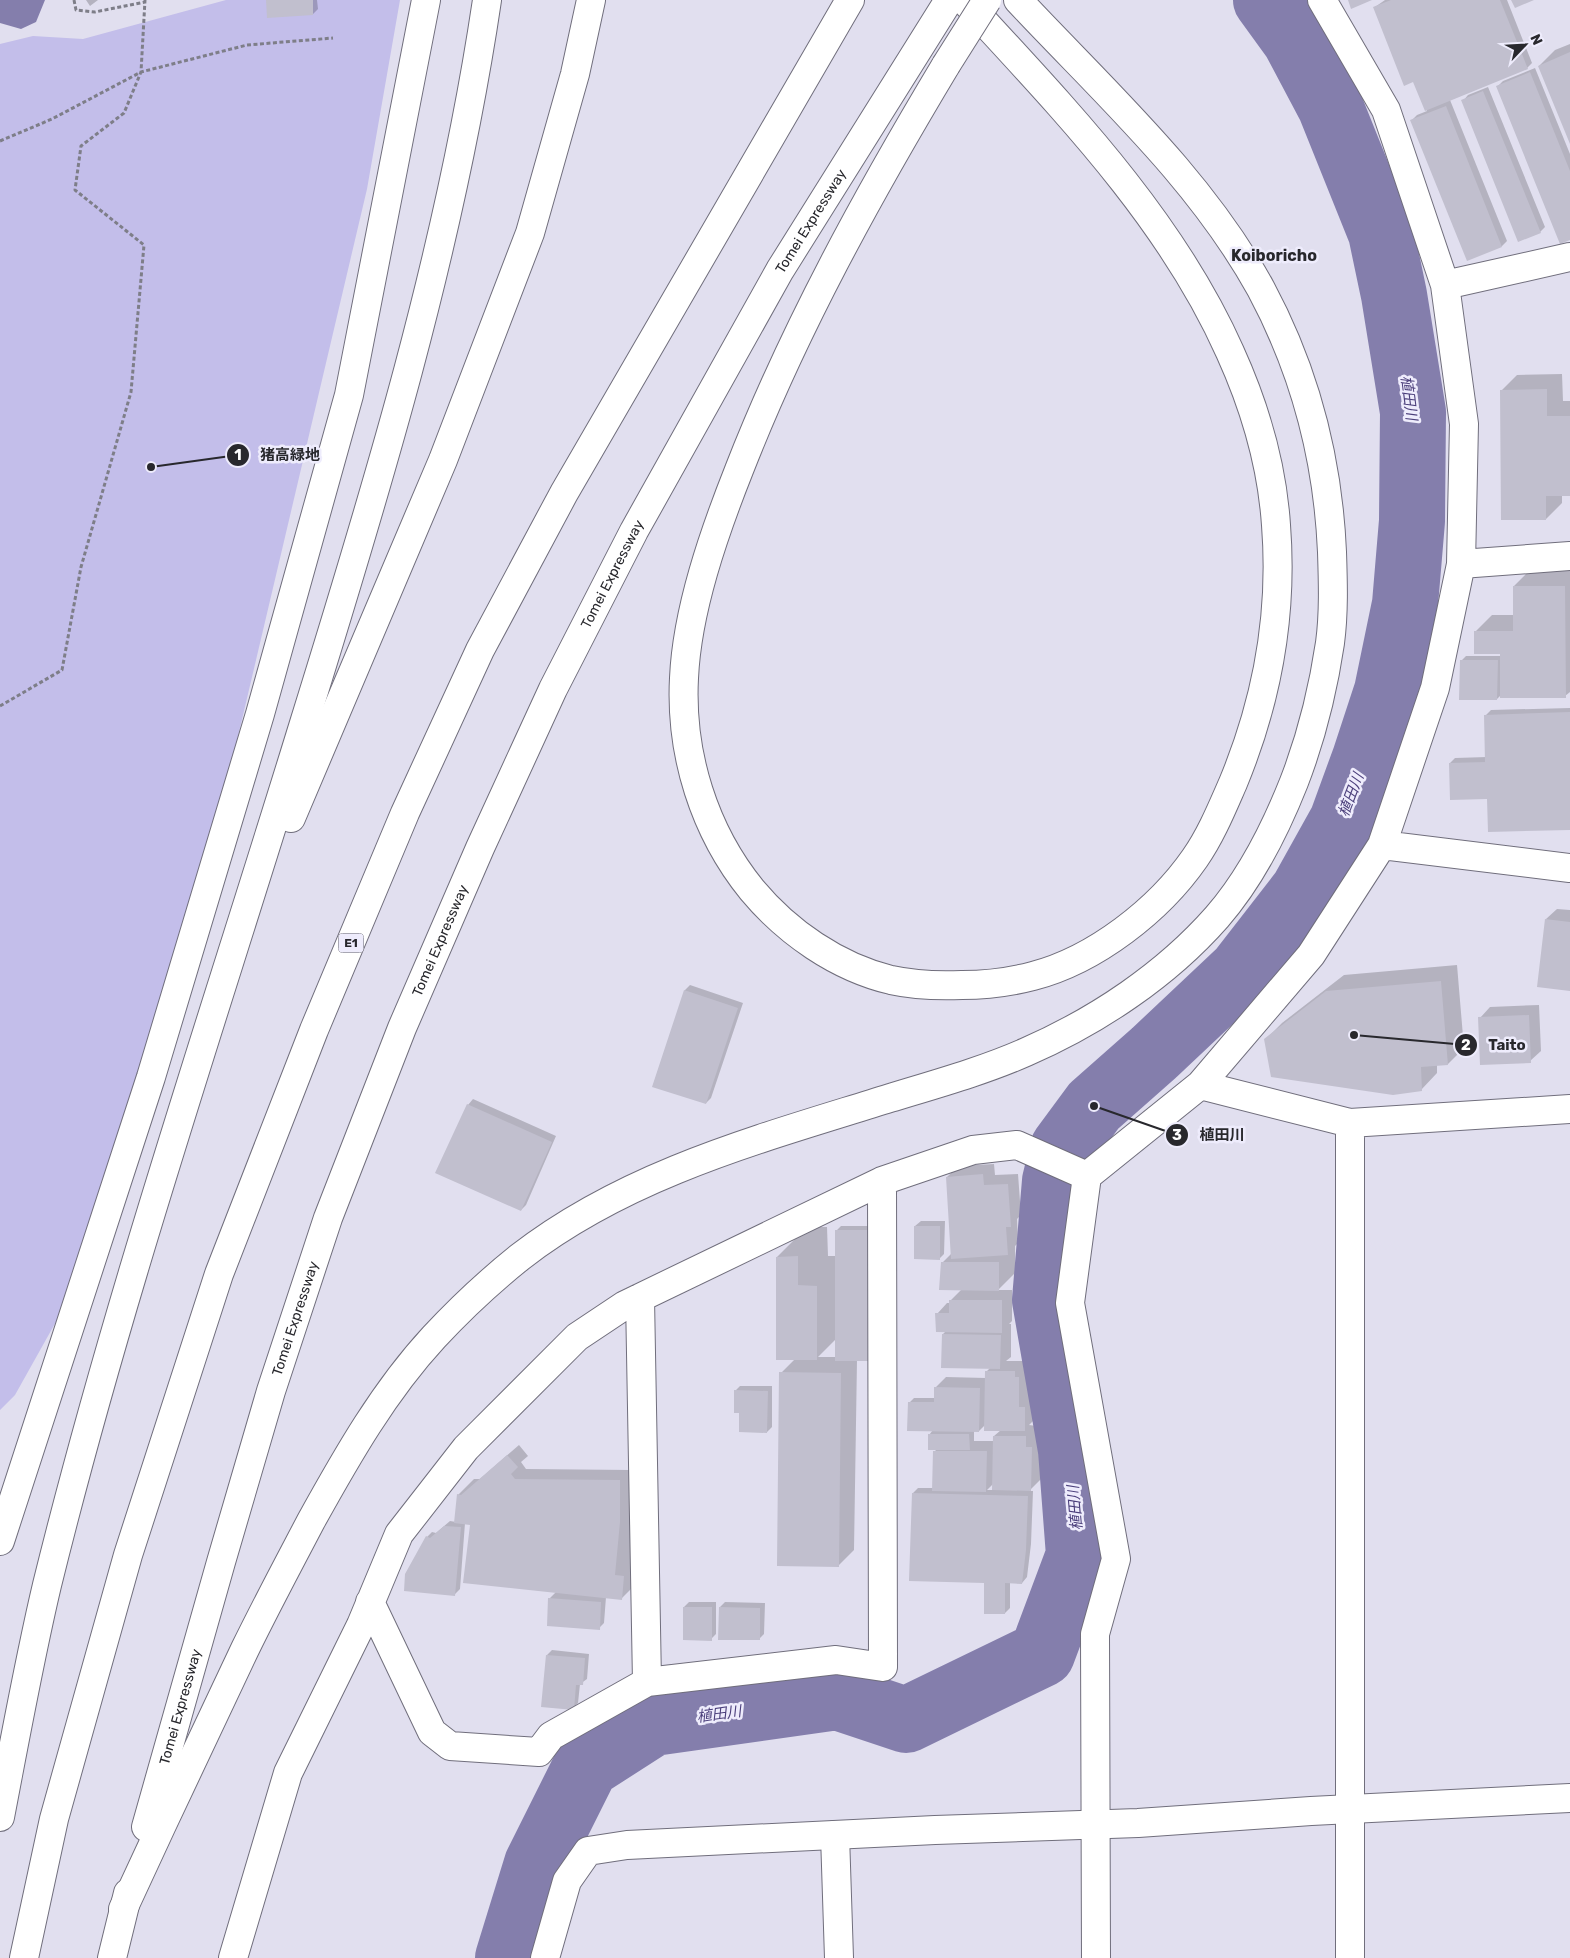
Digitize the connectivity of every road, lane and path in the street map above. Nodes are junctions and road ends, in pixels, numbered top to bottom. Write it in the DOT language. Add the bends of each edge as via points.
graph roads {
  1 [pos="74,0"];
  2 [pos="426,0"];
  3 [pos="487,0"];
  4 [pos="591,0"];
  5 [pos="850,0"];
  6 [pos="949,0"];
  7 [pos="964,0"];
  8 [pos="987,0"];
  9 [pos="1018,0"];
  10 [pos="1322,0"];
  11 [pos="145,1"];
  12 [pos="333,38"];
  13 [pos="141,72"];
  14 [pos="0,141"];
  15 [pos="1570,257"];
  16 [pos="1445,285"];
  17 [pos="1570,556"];
  18 [pos="1461,564"];
  19 [pos="0,706"];
  20 [pos="1382,845"];
  21 [pos="1570,868"];
  22 [pos="232,958"];
  23 [pos="1200,1085"];
  24 [pos="1570,1109"];
  25 [pos="1350,1123"];
  26 [pos="1080,1173"];
  27 [pos="882,1181"];
  28 [pos="640,1298"];
  29 [pos="0,1541"];
  30 [pos="370,1602"];
  31 [pos="647,1682"];
  32 [pos="1570,1798"];
  33 [pos="1351,1809"];
  34 [pos="0,1817"];
  35 [pos="1095,1825"];
  36 [pos="835,1835"];
  37 [pos="123,1909"];
  38 [pos="24,1958"];
  39 [pos="112,1958"];
  40 [pos="233,1958"];
  41 [pos="545,1958"];
  42 [pos="839,1958"];
  43 [pos="1096,1958"];
  44 [pos="1350,1958"];
  1 -- 11 [label="path" via="76,10 95,12"];
  2 -- 29 [label="main road" via="349,395 260,714 151,1077"];
  3 -- 22 [label="main road" via="446,222 384,460"];
  4 -- 22 [label="main road" via="575,74 530,233 443,460"];
  5 -- 38 [label="main road, E1" via="564,493 480,650 394,840 314,1030 216,1283 128,1555 54,1819"];
  6 -- 37 [label="main road, Tomei Expressway" via="780,270 634,531 553,689 402,1028 328,1218 271,1391"];
  7 -- 8 [label="main road, bridge" via="1088,138 1133,193 1205,302 1253,407 1269,469 1276,523 1278,587 1272,649 1259,710 1242,762 1222,810 1195,858 1160,900 1124,930 1082,956 1038,975 987,984 938,986 889,980 848,964 808,942 771,912 736,870 710,823 692,768 685,726 684,677 705,566 756,426 798,335 892,154 946,64"];
  9 -- 37 [label="main road" via="1198,194 1262,292 1289,347 1310,407 1324,464 1331,522 1331,639 1320,696 1282,814 1255,864 1221,913 1183,953 1139,988 1089,1020 1027,1052 959,1078 692,1163 570,1222 524,1254 475,1295 413,1362 348,1454 273,1593"];
  10 -- 16 [label="main road" via="1386,110"];
  11 -- 13 [label="path"];
  12 -- 13 [label="path" via="247,45"];
  13 -- 14 [label="path" via="52,119"];
  13 -- 19 [label="path" via="124,113 81,146 75,190 144,245 131,392 81,567 62,670"];
  15 -- 16 [label="main road"];
  16 -- 18 [label="main road" via="1464,424"];
  17 -- 18 [label="main road"];
  18 -- 20 [label="main road" via="1435,688"];
  20 -- 21 [label="main road"];
  20 -- 23 [label="main road" via="1311,955"];
  22 -- 34 [label="main road" via="133,1273 88,1432 47,1588"];
  23 -- 25 [label="main road"];
  23 -- 26 [label="main road"];
  24 -- 25 [label="main road"];
  25 -- 33 [label="main road"];
  26 -- 27 [label="main road" via="1017,1145 973,1150"];
  26 -- 35 [label="main road" via="1070,1303 1116,1559 1095,1634"];
  27 -- 28 [label="main road"];
  27 -- 31 [label="main road" via="883,1667 836,1660"];
  28 -- 30 [label="main road" via="576,1337 466,1448 398,1534"];
  28 -- 31 [label="main road"];
  30 -- 31 [label="main road" via="432,1732 450,1746 539,1752 551,1736"];
  30 -- 40 [label="main road" via="288,1773"];
  32 -- 33 [label="main road"];
  33 -- 35 [label="main road"];
  33 -- 44 [label="main road"];
  35 -- 36 [label="main road"];
  35 -- 43 [label="main road"];
  36 -- 41 [label="main road" via="626,1845 588,1851 567,1881"];
  36 -- 42 [label="main road"];
  37 -- 39 [label="main road, Tomei Expressway"];
}
